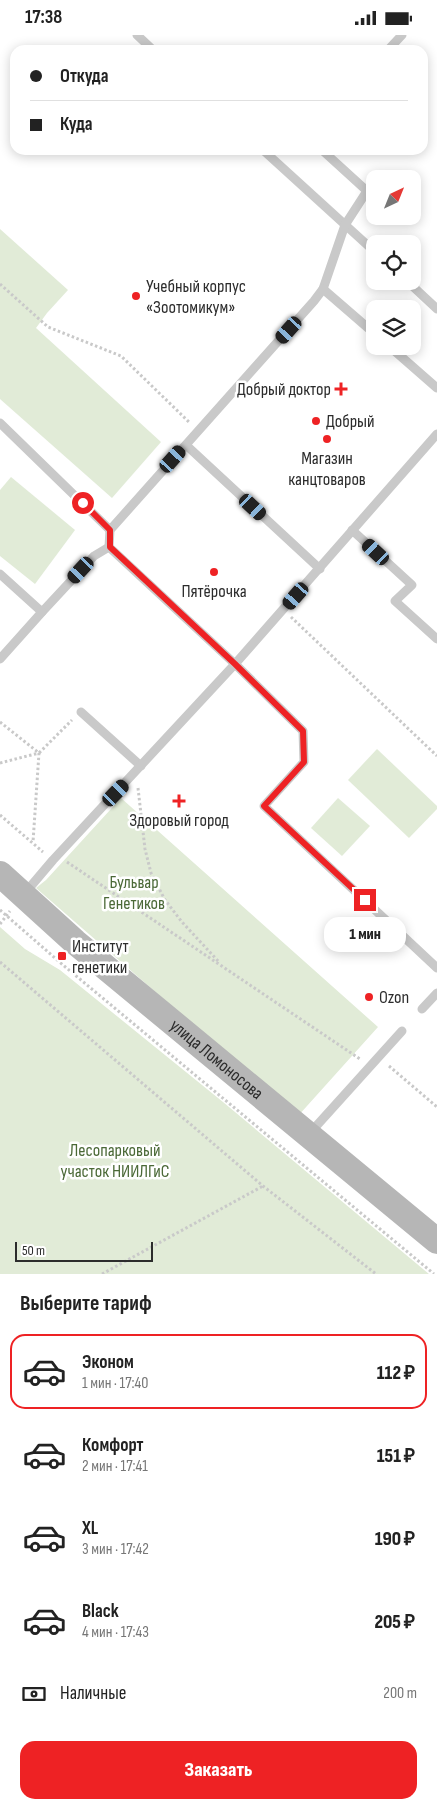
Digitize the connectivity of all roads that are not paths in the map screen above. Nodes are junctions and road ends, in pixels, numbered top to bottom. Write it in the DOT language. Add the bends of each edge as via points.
graph roads {
  1 [pos="137,35"];
  2 [pos="402,35"];
  3 [pos="148,45"];
  4 [pos="393,45"];
  5 [pos="268,155"];
  6 [pos="327,155"];
  7 [pos="345,225"];
  8 [pos="366,244"];
  9 [pos="323,289"];
  10 [pos="417,290"];
  11 [pos="437,309"];
  12 [pos="366,326"];
  13 [pos="399,355"];
  14 [pos="437,388"];
  15 [pos="0,423"];
  16 [pos="437,434"];
  17 [pos="186,445"];
  18 [pos="352,529"];
  19 [pos="110,530"];
  20 [pos="110,547"];
  21 [pos="320,569"];
  22 [pos="0,574"];
  23 [pos="42,612"];
  24 [pos="437,639"];
  25 [pos="0,659"];
  26 [pos="235,664"];
  27 [pos="81,712"];
  28 [pos="141,766"];
  29 [pos="0,874"];
  30 [pos="24,895"];
  31 [pos="437,968"];
  32 [pos="437,993"];
  33 [pos="422,1009"];
  34 [pos="402,1031"];
  35 [pos="309,1135"];
  36 [pos="436,1237"];
  1 -- 3 [label="lane"];
  2 -- 4 [label="lane"];
  5 -- 7 [label="lane"];
  6 -- 7 [label="lane" via="367,191"];
  7 -- 8 [label="lane"];
  7 -- 9 [label="lane"];
  9 -- 12 [label="lane"];
  9 -- 17 [label="lane"];
  10 -- 11 [label="lane"];
  13 -- 14 [label="lane"];
  15 -- 19 [label="lane"];
  16 -- 18 [label="lane"];
  17 -- 19 [label="lane"];
  17 -- 21 [label="lane"];
  18 -- 21 [label="lane"];
  18 -- 24 [label="lane" via="412,585 395,601"];
  19 -- 20 [label="lane"];
  20 -- 23 [label="lane" via="94,556"];
  20 -- 26 [label="lane"];
  21 -- 26 [label="lane"];
  22 -- 23 [label="lane"];
  23 -- 25 [label="lane"];
  26 -- 28 [label="lane"];
  26 -- 31 [label="lane" via="303,731 304,762 264,806"];
  27 -- 28 [label="lane"];
  28 -- 30 [label="lane"];
  29 -- 30 [label="main road, улица Ломоносова"];
  30 -- 35 [label="main road, улица Ломоносова" via="75,942"];
  32 -- 33 [label="lane"];
  34 -- 35 [label="lane"];
  35 -- 36 [label="main road, улица Ломоносова"];
}
